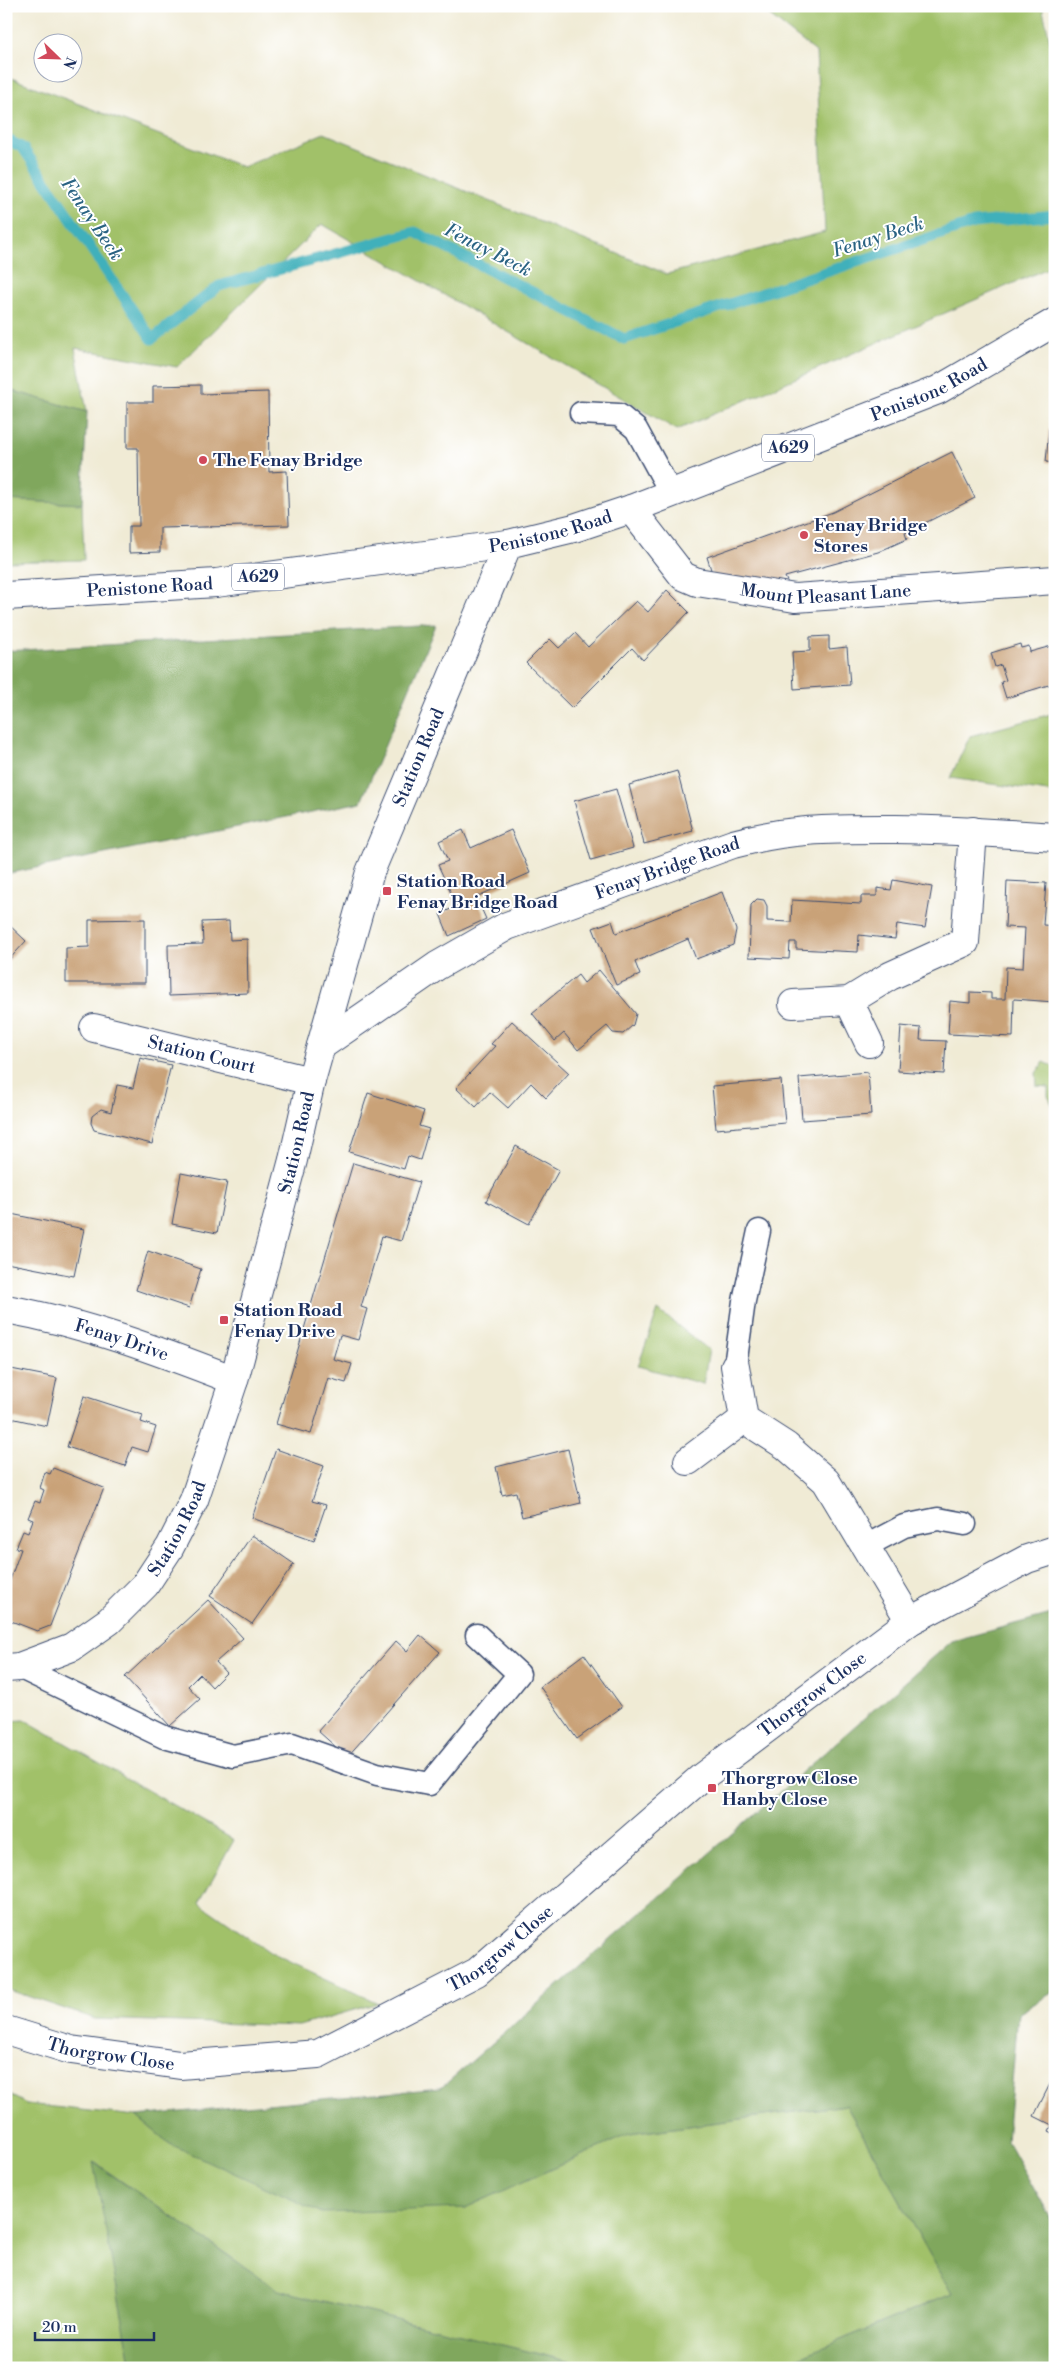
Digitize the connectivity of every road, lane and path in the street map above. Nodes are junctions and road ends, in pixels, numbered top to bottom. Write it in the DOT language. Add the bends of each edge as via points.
graph roads {
  1 [pos="1055,322"];
  2 [pos="581,413"];
  3 [pos="671,493"];
  4 [pos="631,509"];
  5 [pos="508,544"];
  6 [pos="1055,580"];
  7 [pos="6,596"];
  8 [pos="973,831"];
  9 [pos="1055,837"];
  10 [pos="849,1001"];
  11 [pos="793,1004"];
  12 [pos="94,1028"];
  13 [pos="868,1043"];
  14 [pos="322,1046"];
  15 [pos="311,1081"];
  16 [pos="759,1231"];
  17 [pos="6,1309"];
  18 [pos="735,1366"];
  19 [pos="234,1380"];
  20 [pos="744,1420"];
  21 [pos="688,1461"];
  22 [pos="965,1524"];
  23 [pos="866,1546"];
  24 [pos="1055,1550"];
  25 [pos="910,1621"];
  26 [pos="477,1635"];
  27 [pos="13,1667"];
  28 [pos="6,2030"];
  1 -- 3 [label="main road, Penistone Road / A629" via="938,390"];
  2 -- 3 [label="lane" via="619,415 636,429"];
  3 -- 4 [label="main road, Penistone Road / A629"];
  4 -- 5 [label="main road, Penistone Road / A629" via="574,528"];
  4 -- 6 [label="main road, Mount Pleasant Lane" via="683,576 697,582 795,598"];
  5 -- 7 [label="main road, Penistone Road / A629" via="216,583"];
  5 -- 14 [label="main road, Station Road" via="370,872"];
  8 -- 9 [label="main road, Fenay Bridge Road"];
  8 -- 10 [label="main road" via="965,942 897,972"];
  8 -- 14 [label="main road, Fenay Bridge Road" via="797,830 733,844 507,926 437,966"];
  10 -- 11 [label="main road"];
  10 -- 13 [label="main road"];
  12 -- 15 [label="main road, Station Court"];
  14 -- 15 [label="main road, Station Road"];
  15 -- 19 [label="main road, Station Road"];
  16 -- 18 [label="lane" via="744,1301"];
  17 -- 19 [label="main road, Fenay Drive" via="53,1317 144,1346"];
  18 -- 20 [label="main road"];
  19 -- 27 [label="main road, Station Road" via="194,1500 170,1547 145,1585 109,1621 72,1648"];
  20 -- 21 [label="main road"];
  20 -- 23 [label="main road" via="786,1446 826,1481"];
  22 -- 23 [label="lane" via="938,1519 904,1526"];
  23 -- 25 [label="main road"];
  24 -- 25 [label="main road, Thorgrow Close" via="1027,1559"];
  25 -- 28 [label="main road, Thorgrow Close" via="702,1777 477,1972 318,2054 180,2065 70,2050"];
  26 -- 27 [label="lane" via="519,1674 429,1784 377,1774 292,1744 233,1756 164,1736"];
}
